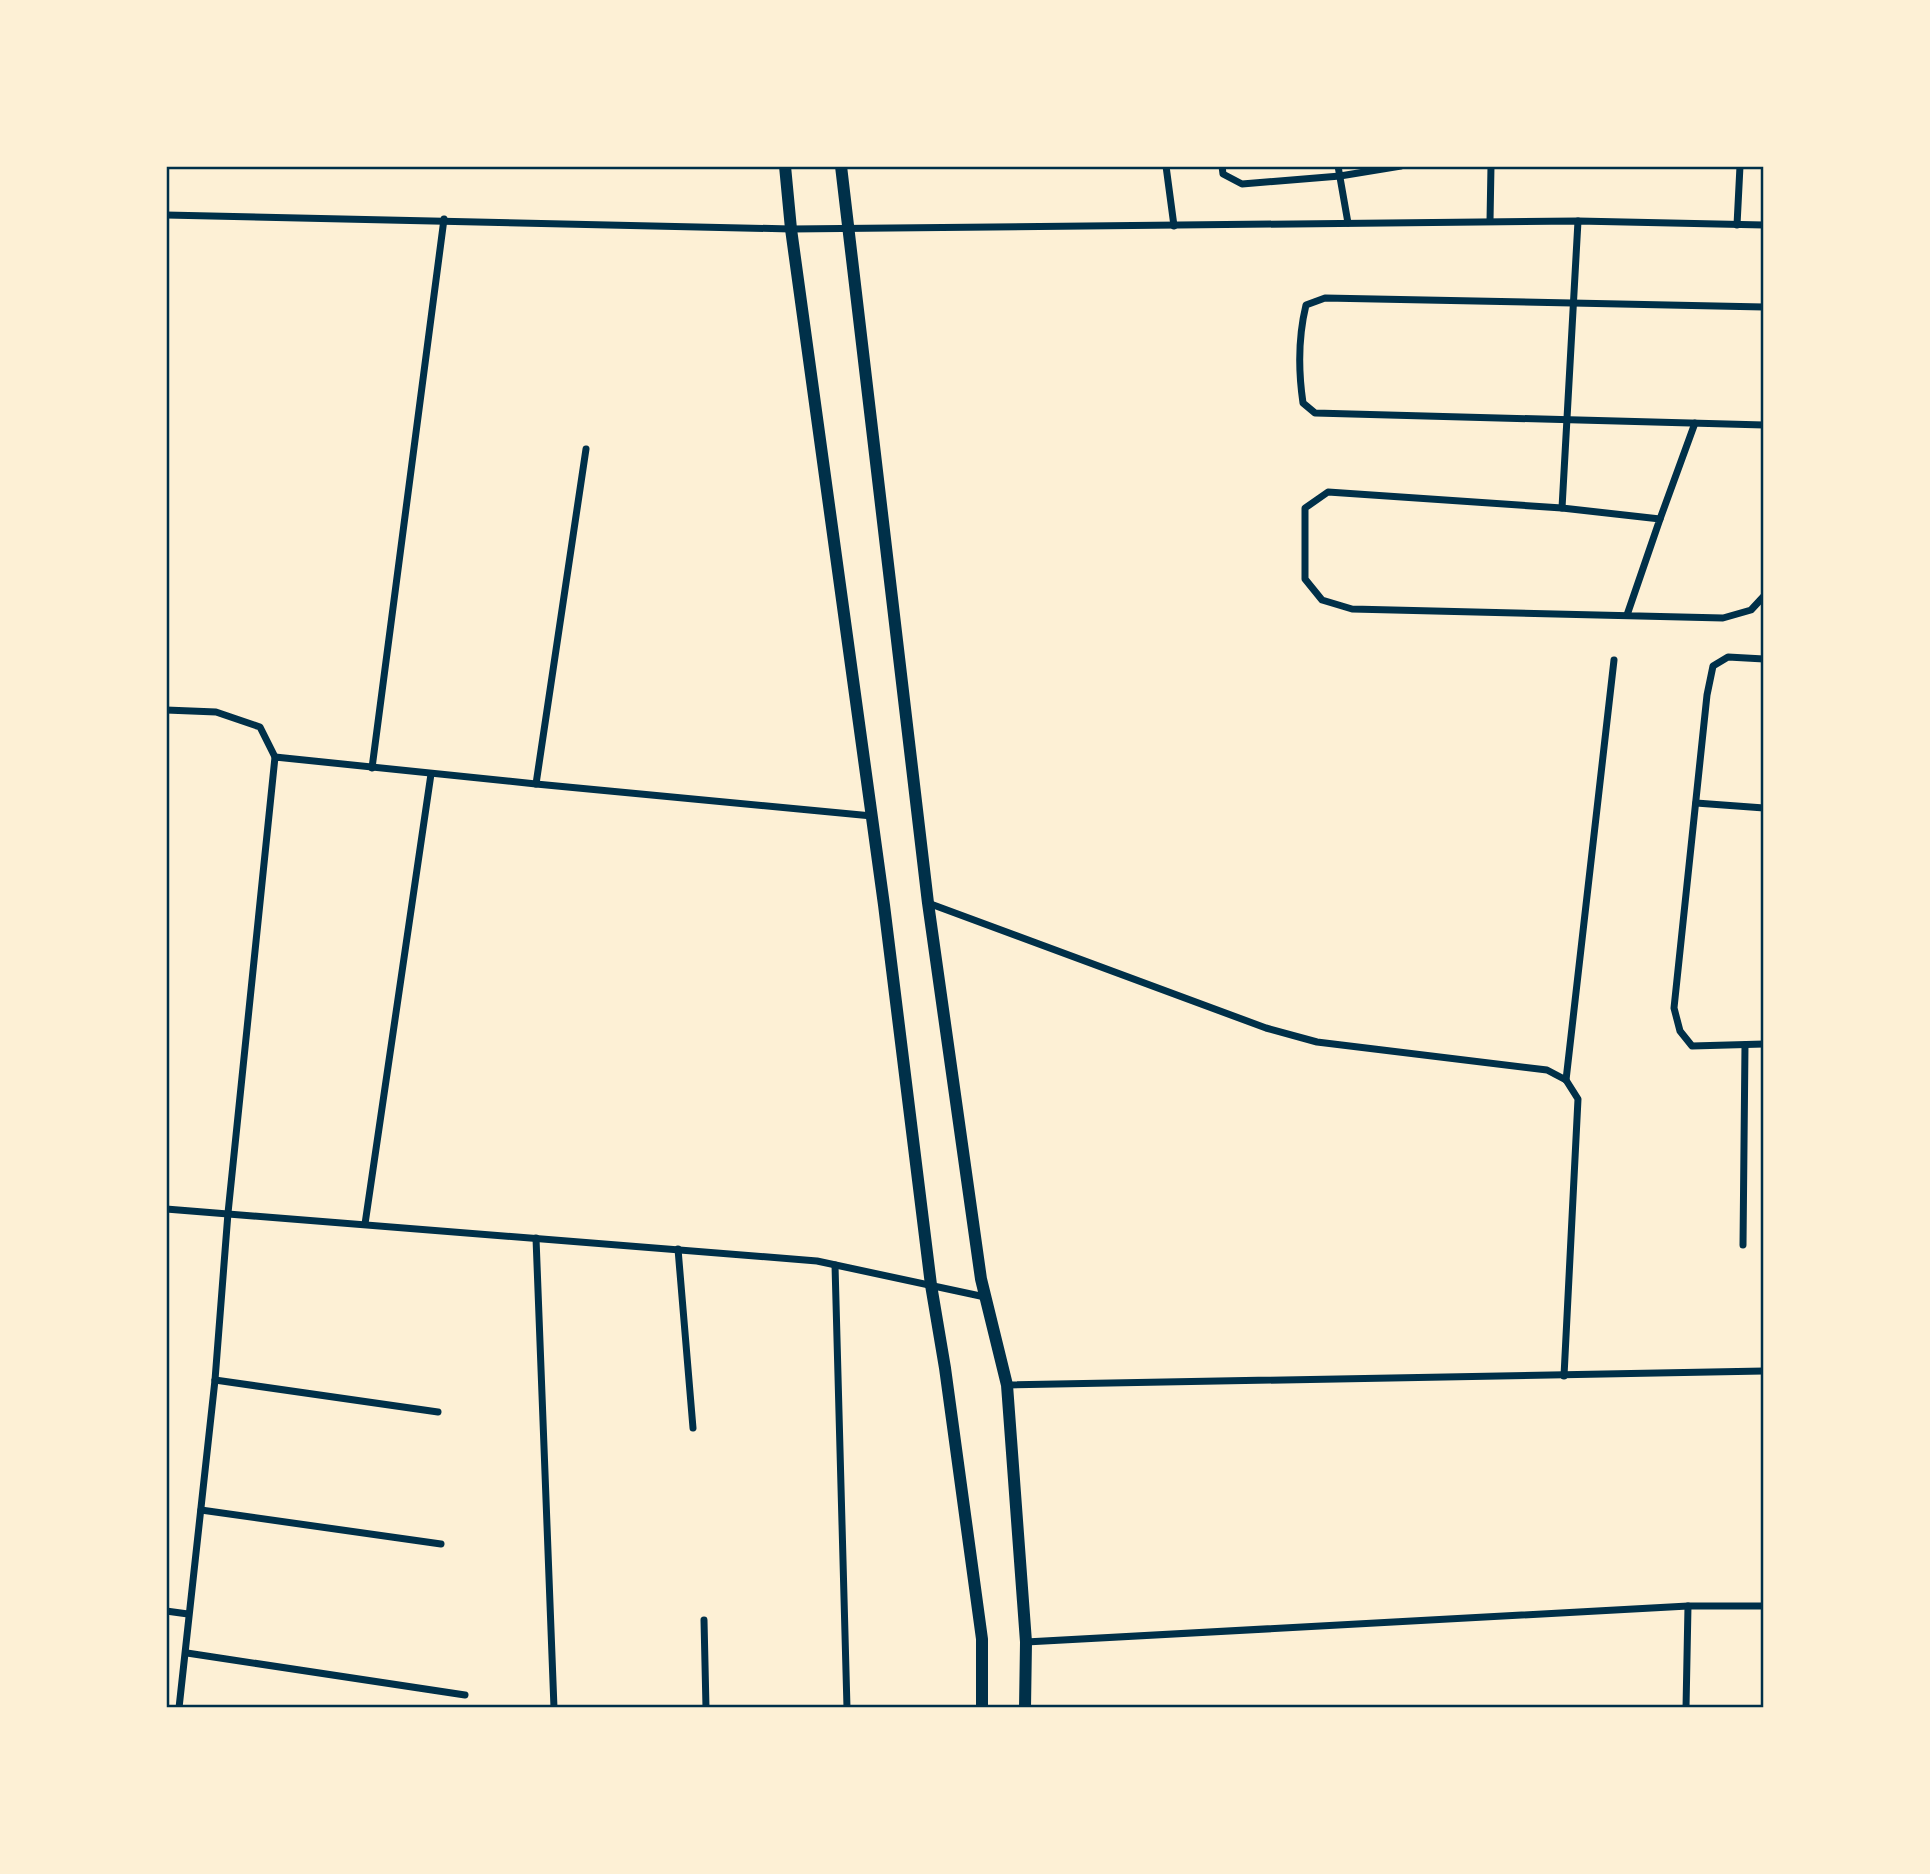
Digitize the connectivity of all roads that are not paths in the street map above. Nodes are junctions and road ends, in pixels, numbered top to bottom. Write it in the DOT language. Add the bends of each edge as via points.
graph roads {
  1 [pos="785,166"];
  2 [pos="841,166"];
  3 [pos="1166,166"];
  4 [pos="1222,166"];
  5 [pos="1338,166"];
  6 [pos="1401,166"];
  7 [pos="1491,166"];
  8 [pos="1740,166"];
  9 [pos="1340,176"];
  10 [pos="166,215"];
  11 [pos="444,219"];
  12 [pos="1490,221"];
  13 [pos="1578,221"];
  14 [pos="1348,223"];
  15 [pos="1737,225"];
  16 [pos="1764,225"];
  17 [pos="847,226"];
  18 [pos="1174,226"];
  19 [pos="791,229"];
  20 [pos="1574,303"];
  21 [pos="1764,307"];
  22 [pos="1567,420"];
  23 [pos="1695,423"];
  24 [pos="1764,425"];
  25 [pos="586,449"];
  26 [pos="1562,508"];
  27 [pos="1660,519"];
  28 [pos="1764,596"];
  29 [pos="1627,615"];
  30 [pos="1764,659"];
  31 [pos="1614,660"];
  32 [pos="166,710"];
  33 [pos="275,757"];
  34 [pos="372,768"];
  35 [pos="431,774"];
  36 [pos="536,784"];
  37 [pos="1696,803"];
  38 [pos="1764,808"];
  39 [pos="872,816"];
  40 [pos="928,902"];
  41 [pos="1764,1044"];
  42 [pos="1745,1045"];
  43 [pos="1566,1080"];
  44 [pos="166,1209"];
  45 [pos="228,1213"];
  46 [pos="365,1224"];
  47 [pos="536,1238"];
  48 [pos="1743,1245"];
  49 [pos="678,1250"];
  50 [pos="835,1265"];
  51 [pos="931,1285"];
  52 [pos="985,1297"];
  53 [pos="1764,1371"];
  54 [pos="1564,1376"];
  55 [pos="215,1380"];
  56 [pos="1007,1385"];
  57 [pos="438,1412"];
  58 [pos="693,1428"];
  59 [pos="201,1510"];
  60 [pos="442,1544"];
  61 [pos="1688,1606"];
  62 [pos="1764,1606"];
  63 [pos="166,1611"];
  64 [pos="188,1614"];
  65 [pos="704,1620"];
  66 [pos="1026,1642"];
  67 [pos="187,1653"];
  68 [pos="465,1695"];
  69 [pos="179,1708"];
  70 [pos="554,1708"];
  71 [pos="706,1708"];
  72 [pos="847,1708"];
  73 [pos="982,1708"];
  74 [pos="1025,1708"];
  75 [pos="1686,1708"];
  1 -- 19 [label="street"];
  2 -- 17 [label="street"];
  3 -- 18 [label="street"];
  4 -- 9 [label="street" via="1223,174 1241,184"];
  5 -- 9 [label="street"];
  6 -- 9 [label="street"];
  7 -- 12 [label="street"];
  8 -- 15 [label="street"];
  9 -- 14 [label="street"];
  10 -- 11 [label="street"];
  11 -- 19 [label="street"];
  11 -- 34 [label="street"];
  12 -- 13 [label="street"];
  12 -- 14 [label="street"];
  13 -- 15 [label="street"];
  13 -- 20 [label="street"];
  14 -- 18 [label="street"];
  15 -- 16 [label="street"];
  17 -- 18 [label="street"];
  17 -- 19 [label="street"];
  17 -- 40 [label="street"];
  19 -- 39 [label="street"];
  20 -- 21 [label="street"];
  20 -- 22 [label="street"];
  20 -- 22 [label="street" via="1325,298 1306,304 1300,331 1303,403 1315,413"];
  22 -- 23 [label="street"];
  22 -- 26 [label="street"];
  23 -- 24 [label="street"];
  23 -- 27 [label="street"];
  25 -- 36 [label="street"];
  26 -- 27 [label="street"];
  26 -- 29 [label="street" via="1328,492 1305,508 1305,579 1322,600 1352,609"];
  27 -- 29 [label="street"];
  28 -- 29 [label="street" via="1751,610 1723,618"];
  30 -- 37 [label="street" via="1728,657 1713,666"];
  31 -- 43 [label="street"];
  32 -- 33 [label="street" via="216,712 260,727"];
  33 -- 34 [label="street"];
  33 -- 45 [label="street"];
  34 -- 35 [label="street"];
  35 -- 36 [label="street"];
  35 -- 46 [label="street"];
  36 -- 39 [label="street"];
  37 -- 38 [label="street"];
  37 -- 42 [label="street" via="1674,1008 1680,1031 1692,1046"];
  39 -- 51 [label="street"];
  40 -- 43 [label="street" via="1266,1028 1317,1042 1547,1070"];
  40 -- 52 [label="street"];
  41 -- 42 [label="street"];
  42 -- 48 [label="street"];
  43 -- 54 [label="street" via="1578,1099"];
  44 -- 45 [label="street"];
  45 -- 46 [label="street"];
  45 -- 55 [label="street"];
  46 -- 47 [label="street"];
  47 -- 49 [label="street"];
  47 -- 70 [label="street"];
  49 -- 50 [label="street"];
  49 -- 58 [label="street"];
  50 -- 51 [label="street"];
  50 -- 72 [label="street"];
  51 -- 52 [label="street"];
  51 -- 73 [label="street" via="982,1639"];
  52 -- 56 [label="street"];
  53 -- 54 [label="street"];
  54 -- 56 [label="street"];
  55 -- 57 [label="street"];
  55 -- 59 [label="street"];
  56 -- 66 [label="street"];
  59 -- 60 [label="street"];
  59 -- 64 [label="street"];
  61 -- 62 [label="street"];
  61 -- 66 [label="street"];
  61 -- 75 [label="street"];
  63 -- 64 [label="street"];
  64 -- 67 [label="street"];
  65 -- 71 [label="street"];
  66 -- 74 [label="street"];
  67 -- 68 [label="street"];
  67 -- 69 [label="street"];
}
